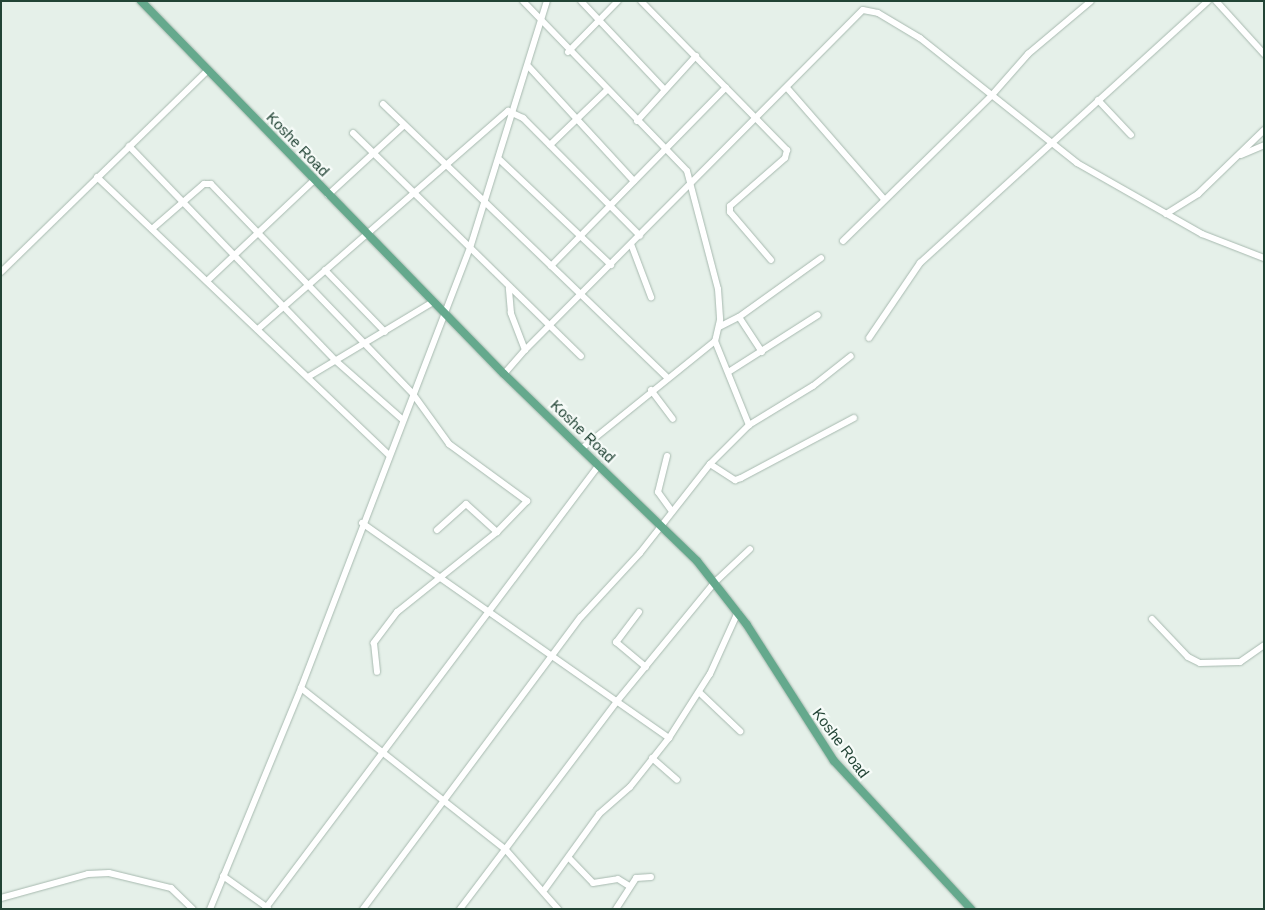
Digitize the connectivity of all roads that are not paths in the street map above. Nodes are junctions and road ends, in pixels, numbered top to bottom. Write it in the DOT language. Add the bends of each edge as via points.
graph roads {
  1 [pos="141,1"];
  2 [pos="523,1"];
  3 [pos="547,1"];
  4 [pos="581,1"];
  5 [pos="618,1"];
  6 [pos="641,1"];
  7 [pos="1091,1"];
  8 [pos="1208,1"];
  9 [pos="1216,1"];
  10 [pos="600,20"];
  11 [pos="541,21"];
  12 [pos="568,52"];
  13 [pos="1264,54"];
  14 [pos="696,56"];
  15 [pos="529,67"];
  16 [pos="208,70"];
  17 [pos="726,87"];
  18 [pos="788,89"];
  19 [pos="607,90"];
  20 [pos="665,90"];
  21 [pos="992,95"];
  22 [pos="1098,100"];
  23 [pos="383,104"];
  24 [pos="515,113"];
  25 [pos="757,116"];
  26 [pos="577,119"];
  27 [pos="637,121"];
  28 [pos="403,126"];
  29 [pos="1264,130"];
  30 [pos="353,133"];
  31 [pos="1131,135"];
  32 [pos="1051,142"];
  33 [pos="550,145"];
  34 [pos="1264,145"];
  35 [pos="129,146"];
  36 [pos="666,150"];
  37 [pos="373,155"];
  38 [pos="1238,156"];
  39 [pos="500,160"];
  40 [pos="444,166"];
  41 [pos="97,177"];
  42 [pos="313,181"];
  43 [pos="634,181"];
  44 [pos="692,182"];
  45 [pos="328,195"];
  46 [pos="413,195"];
  47 [pos="884,199"];
  48 [pos="182,203"];
  49 [pos="485,204"];
  50 [pos="609,206"];
  51 [pos="1166,214"];
  52 [pos="152,229"];
  53 [pos="260,231"];
  54 [pos="366,235"];
  55 [pos="579,236"];
  56 [pos="640,236"];
  57 [pos="843,241"];
  58 [pos="631,244"];
  59 [pos="470,248"];
  60 [pos="234,256"];
  61 [pos="821,258"];
  62 [pos="1264,258"];
  63 [pos="771,260"];
  64 [pos="611,265"];
  65 [pos="551,266"];
  66 [pos="325,270"];
  67 [pos="1,272"];
  68 [pos="207,281"];
  69 [pos="309,284"];
  70 [pos="509,288"];
  71 [pos="581,296"];
  72 [pos="651,297"];
  73 [pos="433,302"];
  74 [pos="284,305"];
  75 [pos="443,313"];
  76 [pos="818,315"];
  77 [pos="739,317"];
  78 [pos="550,327"];
  79 [pos="719,327"];
  80 [pos="258,329"];
  81 [pos="385,332"];
  82 [pos="869,338"];
  83 [pos="715,341"];
  84 [pos="364,343"];
  85 [pos="525,350"];
  86 [pos="762,352"];
  87 [pos="581,356"];
  88 [pos="850,356"];
  89 [pos="336,361"];
  90 [pos="730,372"];
  91 [pos="504,374"];
  92 [pos="666,376"];
  93 [pos="308,377"];
  94 [pos="651,390"];
  95 [pos="414,394"];
  96 [pos="854,418"];
  97 [pos="673,419"];
  98 [pos="403,420"];
  99 [pos="749,424"];
  100 [pos="581,449"];
  101 [pos="390,454"];
  102 [pos="667,456"];
  103 [pos="710,464"];
  104 [pos="598,465"];
  105 [pos="672,511"];
  106 [pos="362,523"];
  107 [pos="660,525"];
  108 [pos="437,530"];
  109 [pos="498,532"];
  110 [pos="750,549"];
  111 [pos="440,576"];
  112 [pos="715,582"];
  113 [pos="639,612"];
  114 [pos="738,612"];
  115 [pos="489,613"];
  116 [pos="1152,619"];
  117 [pos="1264,645"];
  118 [pos="554,656"];
  119 [pos="646,667"];
  120 [pos="377,672"];
  121 [pos="301,688"];
  122 [pos="699,692"];
  123 [pos="618,700"];
  124 [pos="740,731"];
  125 [pos="669,738"];
  126 [pos="380,754"];
  127 [pos="652,758"];
  128 [pos="677,780"];
  129 [pos="446,802"];
  130 [pos="506,850"];
  131 [pos="570,859"];
  132 [pos="223,876"];
  133 [pos="651,877"];
  134 [pos="629,886"];
  135 [pos="545,889"];
  136 [pos="1,898"];
  137 [pos="267,908"];
  138 [pos="193,909"];
  139 [pos="210,909"];
  140 [pos="363,909"];
  141 [pos="460,909"];
  142 [pos="558,909"];
  143 [pos="616,909"];
  144 [pos="971,909"];
  1 -- 16 [label="main road, Koshe Road"];
  2 -- 11 [label="street"];
  3 -- 11 [label="street"];
  4 -- 10 [label="street"];
  5 -- 10 [label="street"];
  6 -- 14 [label="street"];
  7 -- 21 [label="street" via="1028,54"];
  8 -- 22 [label="street"];
  9 -- 13 [label="street"];
  10 -- 12 [label="street"];
  10 -- 20 [label="street"];
  11 -- 12 [label="street"];
  11 -- 15 [label="street"];
  12 -- 19 [label="street"];
  14 -- 17 [label="street"];
  14 -- 20 [label="street"];
  15 -- 24 [label="street"];
  15 -- 26 [label="street"];
  16 -- 35 [label="street"];
  16 -- 42 [label="main road, Koshe Road"];
  17 -- 25 [label="street"];
  17 -- 36 [label="street"];
  18 -- 21 [label="street" via="863,10 878,13 920,38"];
  18 -- 25 [label="street"];
  18 -- 47 [label="street"];
  19 -- 26 [label="street"];
  19 -- 27 [label="street"];
  20 -- 27 [label="street"];
  21 -- 32 [label="street"];
  21 -- 47 [label="street"];
  22 -- 31 [label="street"];
  22 -- 32 [label="street"];
  23 -- 28 [label="street"];
  24 -- 33 [label="street"];
  24 -- 39 [label="street"];
  24 -- 40 [label="street" via="508,111 493,120"];
  25 -- 44 [label="street"];
  25 -- 63 [label="street" via="788,154 730,212"];
  26 -- 33 [label="street"];
  26 -- 43 [label="street"];
  27 -- 36 [label="street"];
  28 -- 37 [label="street"];
  28 -- 40 [label="street"];
  29 -- 38 [label="street"];
  30 -- 37 [label="street"];
  32 -- 51 [label="street" via="1077,163"];
  32 -- 82 [label="street" via="916,267"];
  33 -- 50 [label="street"];
  34 -- 38 [label="street"];
  35 -- 41 [label="street"];
  35 -- 48 [label="street"];
  36 -- 43 [label="street"];
  36 -- 44 [label="street"];
  37 -- 45 [label="street"];
  37 -- 46 [label="street"];
  38 -- 51 [label="street" via="1193,198"];
  39 -- 49 [label="street"];
  39 -- 55 [label="street"];
  40 -- 46 [label="street"];
  40 -- 49 [label="street"];
  41 -- 52 [label="street"];
  41 -- 67 [label="street"];
  42 -- 45 [label="main road, Koshe Road"];
  42 -- 53 [label="street"];
  43 -- 50 [label="street"];
  44 -- 56 [label="street"];
  44 -- 79 [label="street" via="718,289"];
  45 -- 54 [label="main road, Koshe Road"];
  46 -- 54 [label="street"];
  46 -- 59 [label="street"];
  47 -- 57 [label="street"];
  48 -- 52 [label="street"];
  48 -- 53 [label="street" via="204,184 211,184"];
  48 -- 60 [label="street"];
  49 -- 59 [label="street"];
  49 -- 65 [label="street"];
  50 -- 55 [label="street"];
  50 -- 56 [label="street"];
  51 -- 62 [label="street" via="1222,244"];
  52 -- 68 [label="street"];
  53 -- 60 [label="street"];
  53 -- 69 [label="street"];
  54 -- 66 [label="street"];
  54 -- 73 [label="main road, Koshe Road"];
  55 -- 64 [label="street"];
  55 -- 65 [label="street"];
  56 -- 58 [label="street"];
  58 -- 64 [label="street"];
  58 -- 72 [label="street"];
  59 -- 70 [label="street"];
  59 -- 75 [label="street"];
  60 -- 68 [label="street"];
  60 -- 74 [label="street"];
  61 -- 77 [label="street"];
  64 -- 71 [label="street"];
  65 -- 71 [label="street"];
  66 -- 69 [label="street"];
  66 -- 81 [label="street"];
  68 -- 80 [label="street"];
  69 -- 74 [label="street"];
  69 -- 84 [label="street"];
  70 -- 78 [label="street"];
  70 -- 85 [label="street" via="511,313"];
  71 -- 78 [label="street"];
  71 -- 92 [label="street"];
  73 -- 75 [label="main road, Koshe Road"];
  73 -- 81 [label="street"];
  74 -- 80 [label="street"];
  74 -- 89 [label="street"];
  75 -- 91 [label="main road, Koshe Road"];
  75 -- 95 [label="street"];
  76 -- 86 [label="street"];
  77 -- 79 [label="street"];
  77 -- 86 [label="street"];
  78 -- 85 [label="street"];
  78 -- 87 [label="street"];
  79 -- 83 [label="street"];
  80 -- 93 [label="street"];
  81 -- 84 [label="street"];
  83 -- 90 [label="street"];
  83 -- 92 [label="street"];
  84 -- 89 [label="street"];
  84 -- 95 [label="street"];
  85 -- 91 [label="street"];
  86 -- 90 [label="street"];
  88 -- 99 [label="street" via="814,386"];
  89 -- 93 [label="street"];
  89 -- 98 [label="street"];
  90 -- 99 [label="street"];
  91 -- 100 [label="main road, Koshe Road"];
  92 -- 94 [label="street"];
  93 -- 101 [label="street"];
  94 -- 97 [label="street"];
  94 -- 100 [label="street"];
  95 -- 98 [label="street"];
  95 -- 109 [label="street" via="449,444 527,501"];
  96 -- 103 [label="street" via="735,480"];
  98 -- 101 [label="street"];
  99 -- 103 [label="street"];
  100 -- 104 [label="main road, Koshe Road"];
  101 -- 106 [label="street"];
  102 -- 105 [label="street" via="658,492"];
  103 -- 105 [label="street"];
  104 -- 107 [label="main road, Koshe Road"];
  104 -- 115 [label="street"];
  105 -- 107 [label="street"];
  106 -- 111 [label="street"];
  106 -- 121 [label="street"];
  107 -- 112 [label="main road, Koshe Road"];
  107 -- 118 [label="street" via="581,617"];
  108 -- 109 [label="street" via="466,504"];
  109 -- 111 [label="street"];
  110 -- 112 [label="street"];
  111 -- 115 [label="street"];
  111 -- 120 [label="street" via="400,609 374,644"];
  112 -- 114 [label="main road, Koshe Road"];
  112 -- 119 [label="street"];
  113 -- 119 [label="street" via="616,642"];
  114 -- 122 [label="street"];
  114 -- 144 [label="main road, Koshe Road" via="834,762"];
  115 -- 118 [label="street"];
  115 -- 126 [label="street"];
  116 -- 117 [label="street" via="1188,657 1200,663 1240,662"];
  118 -- 123 [label="street"];
  118 -- 129 [label="street"];
  119 -- 123 [label="street"];
  121 -- 126 [label="street"];
  121 -- 132 [label="street"];
  122 -- 124 [label="street"];
  122 -- 125 [label="street"];
  123 -- 125 [label="street"];
  123 -- 130 [label="street"];
  125 -- 127 [label="street"];
  126 -- 129 [label="street"];
  126 -- 137 [label="street"];
  127 -- 128 [label="street"];
  127 -- 131 [label="street" via="599,814"];
  129 -- 130 [label="street"];
  129 -- 140 [label="street"];
  130 -- 135 [label="street"];
  130 -- 141 [label="street"];
  131 -- 134 [label="street" via="593,883 618,879"];
  131 -- 135 [label="street"];
  132 -- 137 [label="street"];
  132 -- 139 [label="street"];
  133 -- 134 [label="street" via="638,876"];
  134 -- 143 [label="street"];
  135 -- 142 [label="street"];
  136 -- 138 [label="street" via="88,874 109,873 172,888"];
}
